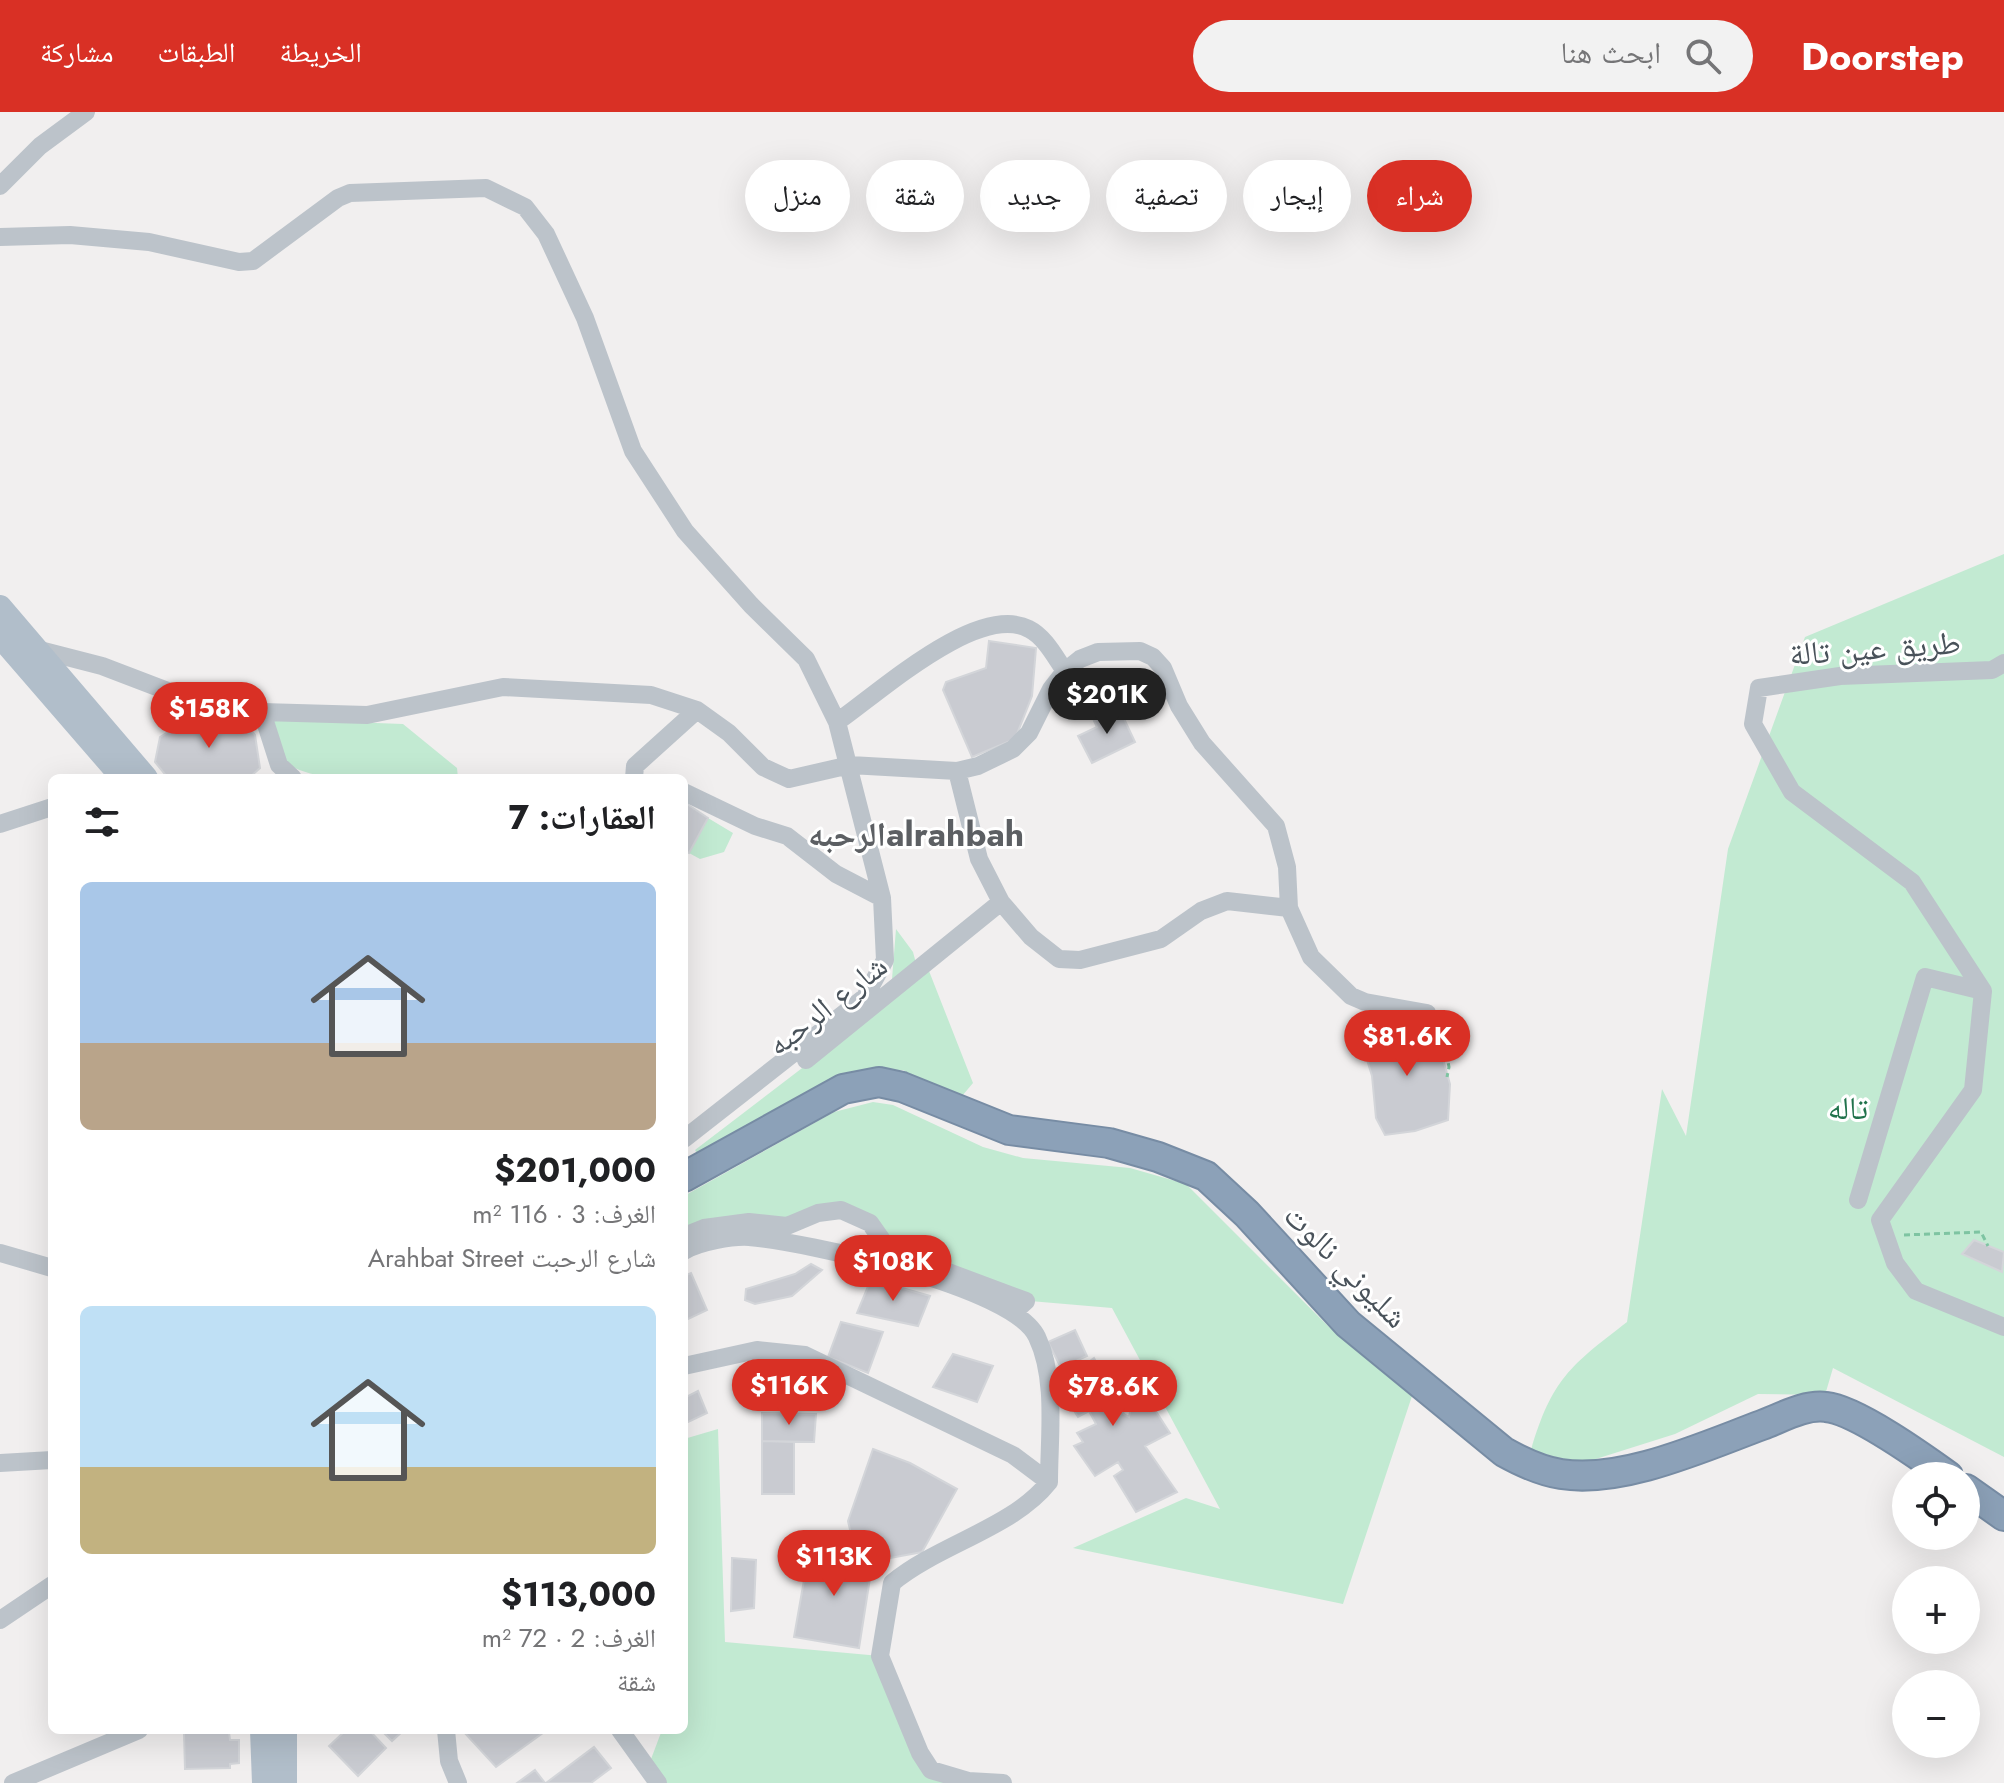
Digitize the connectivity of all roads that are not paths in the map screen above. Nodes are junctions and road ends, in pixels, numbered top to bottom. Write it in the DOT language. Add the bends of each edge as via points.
graph roads {
  1 [pos="86,112"];
  2 [pos="0,186"];
  3 [pos="0,237"];
  4 [pos="0,607"];
  5 [pos="0,636"];
  6 [pos="36,649"];
  7 [pos="2004,663"];
  8 [pos="1065,671"];
  9 [pos="697,710"];
  10 [pos="262,712"];
  11 [pos="837,722"];
  12 [pos="850,765"];
  13 [pos="957,771"];
  14 [pos="120,774"];
  15 [pos="143,774"];
  16 [pos="289,774"];
  17 [pos="634,774"];
  18 [pos="688,794"];
  19 [pos="48,808"];
  20 [pos="0,824"];
  21 [pos="882,898"];
  22 [pos="1001,902"];
  23 [pos="1289,908"];
  24 [pos="1983,991"];
  25 [pos="1427,1013"];
  26 [pos="688,1136"];
  27 [pos="688,1146"];
  28 [pos="688,1175"];
  29 [pos="1858,1200"];
  30 [pos="688,1234"];
  31 [pos="688,1250"];
  32 [pos="0,1253"];
  33 [pos="48,1267"];
  34 [pos="1015,1311"];
  35 [pos="2004,1327"];
  36 [pos="688,1365"];
  37 [pos="48,1460"];
  38 [pos="1927,1462"];
  39 [pos="0,1463"];
  40 [pos="1049,1482"];
  41 [pos="1980,1499"];
  42 [pos="2004,1516"];
  43 [pos="48,1588"];
  44 [pos="0,1620"];
  45 [pos="129,1734"];
  46 [pos="254,1734"];
  47 [pos="262,1734"];
  48 [pos="285,1734"];
  49 [pos="291,1734"];
  50 [pos="446,1734"];
  51 [pos="623,1734"];
  52 [pos="13,1783"];
  53 [pos="255,1783"];
  54 [pos="264,1783"];
  55 [pos="285,1783"];
  56 [pos="295,1783"];
  57 [pos="458,1783"];
  58 [pos="658,1783"];
  59 [pos="1003,1783"];
  1 -- 2 [label="street" via="40,146"];
  3 -- 11 [label="street" via="70,235 149,242 253,261 350,193 486,188 505,195 525,207 546,234 585,318 633,451 685,531 806,659"];
  4 -- 6 [label="main road"];
  5 -- 14 [label="main road"];
  6 -- 10 [label="street" via="102,666 191,700"];
  6 -- 15 [label="main road"];
  7 -- 24 [label="street, طريق عين تالة" via="1992,670 1840,676 1759,688 1753,724 1792,792 1912,882"];
  8 -- 11 [label="street" via="1039,635 1014,623 999,623 955,639"];
  8 -- 13 [label="street" via="1029,733 1013,749"];
  8 -- 23 [label="street" via="1098,652 1123,649 1153,657 1202,743 1276,826 1284,846"];
  9 -- 10 [label="street" via="651,695 503,687 358,716"];
  9 -- 12 [label="street" via="775,775 804,778"];
  9 -- 17 [label="street" via="635,766"];
  10 -- 16 [label="street" via="279,765"];
  11 -- 12 [label="street"];
  12 -- 13 [label="street"];
  12 -- 21 [label="street"];
  13 -- 22 [label="street" via="979,859"];
  18 -- 21 [label="street" via="787,836 836,874"];
  19 -- 20 [label="street"];
  21 -- 26 [label="street" via="885,960 865,997"];
  22 -- 23 [label="street" via="1050,955 1070,961 1161,939 1201,911 1227,901"];
  22 -- 27 [label="street, شارع الرحبه" via="877,1005"];
  23 -- 25 [label="street" via="1311,957 1351,996"];
  24 -- 29 [label="street" via="1925,977"];
  24 -- 35 [label="street" via="1973,1090 1880,1220 1895,1263 1916,1291"];
  28 -- 38 [label="highway, شليوني نالوت" via="843,1089 879,1082 902,1087 1009,1130 1109,1143 1206,1176 1348,1324 1504,1452 1528,1465 1561,1475 1601,1474 1646,1465 1826,1406"];
  30 -- 34 [label="street" via="749,1222 787,1226 841,1210 870,1223 889,1250 1026,1301"];
  31 -- 34 [label="street" via="746,1237 880,1260"];
  32 -- 33 [label="street"];
  34 -- 40 [label="street" via="1037,1335 1049,1384"];
  36 -- 40 [label="street" via="757,1350 805,1355 1013,1455"];
  37 -- 39 [label="street"];
  40 -- 59 [label="street" via="1034,1502 918,1562 892,1583 880,1656 931,1770 968,1781"];
  41 -- 42 [label="highway"];
  43 -- 44 [label="street"];
  45 -- 52 [label="street"];
  46 -- 53 [label="street"];
  47 -- 54 [label="main road"];
  48 -- 55 [label="main road"];
  49 -- 56 [label="street"];
  50 -- 57 [label="street"];
  51 -- 58 [label="street"];
}
